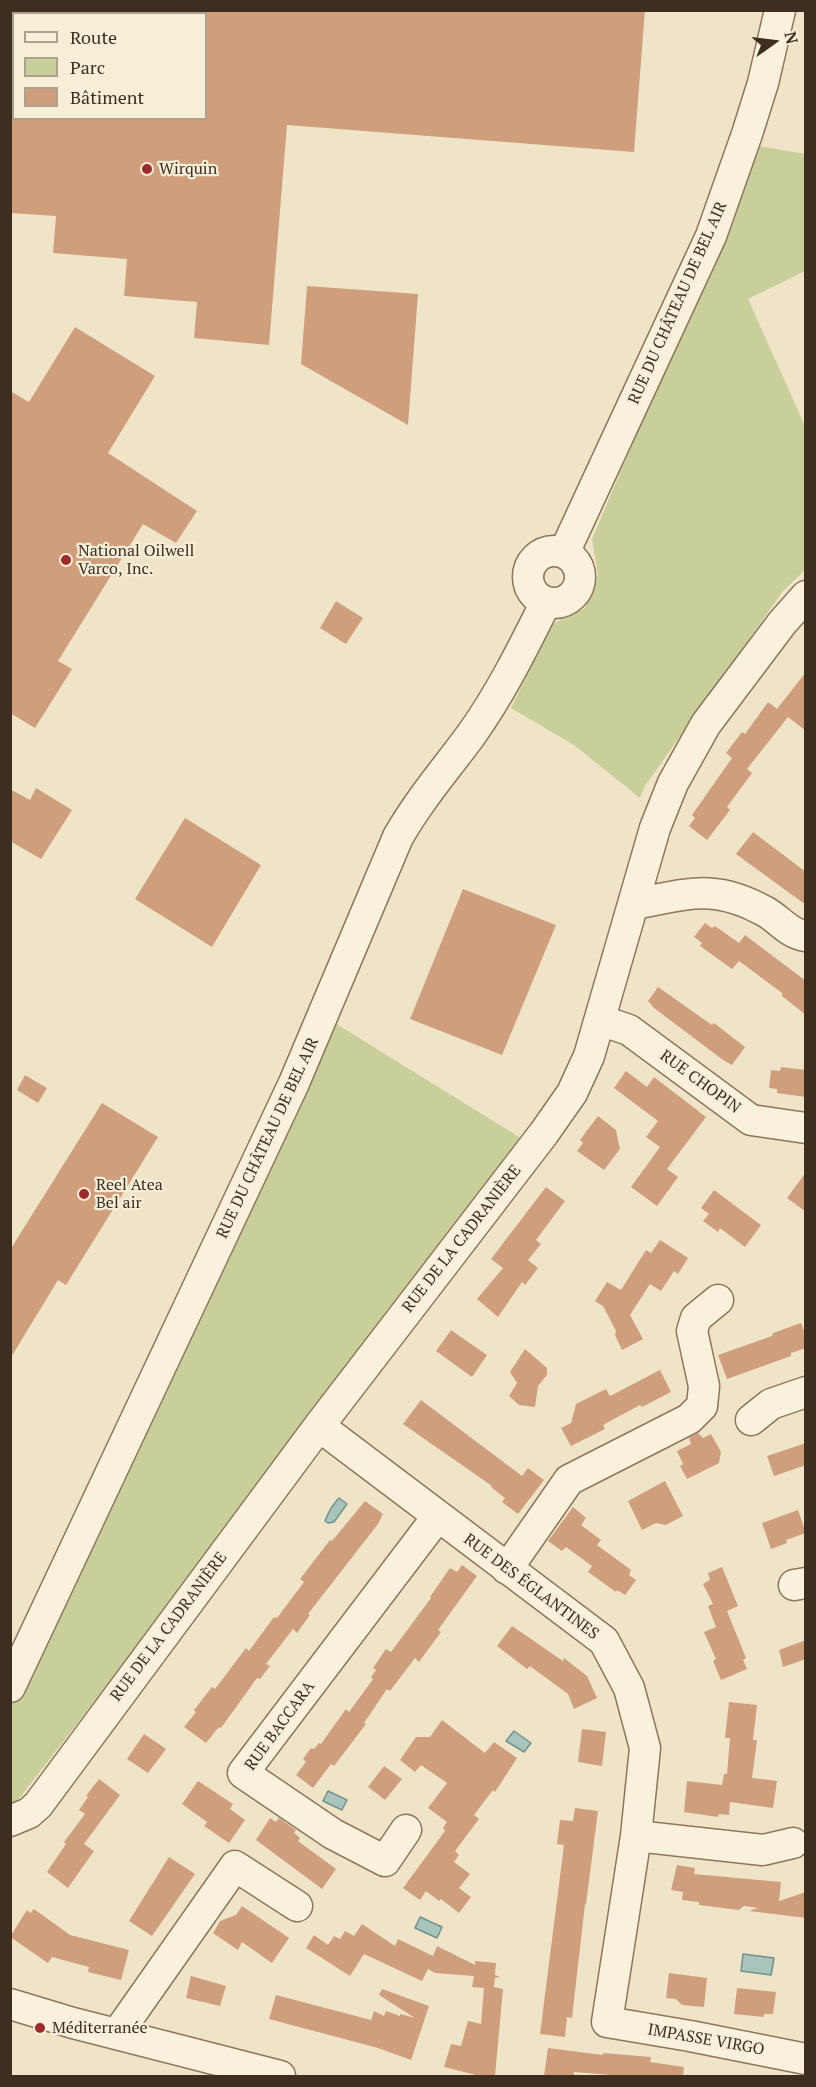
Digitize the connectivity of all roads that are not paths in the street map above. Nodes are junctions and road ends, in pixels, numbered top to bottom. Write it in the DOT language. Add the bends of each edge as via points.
graph roads {
  1 [pos="780,10"];
  2 [pos="806,596"];
  3 [pos="634,904"];
  4 [pos="806,936"];
  5 [pos="600,1020"];
  6 [pos="806,1128"];
  7 [pos="718,1300"];
  8 [pos="806,1392"];
  9 [pos="751,1420"];
  10 [pos="319,1426"];
  11 [pos="438,1516"];
  12 [pos="507,1569"];
  13 [pos="10,1687"];
  14 [pos="10,1821"];
  15 [pos="406,1830"];
  16 [pos="636,1836"];
  17 [pos="793,1843"];
  18 [pos="297,1906"];
  19 [pos="10,2004"];
  20 [pos="607,2022"];
  21 [pos="117,2034"];
  22 [pos="806,2059"];
  23 [pos="280,2076"];
  1 -- 13 [label="street, RUE DU CHÂTEAU DE BEL AIR" via="763,83 711,236 564,553 544,553 530,568 531,588 546,602 501,689 398,837 294,1083"];
  2 -- 3 [label="street, RUE DE LA CADRANIÈRE" via="782,622 695,742 655,828"];
  3 -- 4 [label="street" via="693,893 729,896 769,914 791,932"];
  3 -- 5 [label="street, RUE DE LA CADRANIÈRE"];
  5 -- 6 [label="street, RUE CHOPIN" via="629,1030 751,1120"];
  5 -- 10 [label="street, RUE DE LA CADRANIÈRE" via="572,1094"];
  7 -- 12 [label="street" via="696,1318 692,1331 704,1386 702,1406 689,1419 569,1480"];
  8 -- 9 [label="street" via="771,1404"];
  10 -- 11 [label="street, RUE DES ÉGLANTINES"];
  10 -- 14 [label="street, RUE DE LA CADRANIÈRE" via="38,1805"];
  11 -- 12 [label="street, RUE DES ÉGLANTINES"];
  11 -- 15 [label="street, RUE BACCARA" via="243,1773 333,1834 385,1861"];
  12 -- 16 [label="street, RUE DES ÉGLANTINES" via="603,1641 629,1688 645,1748"];
  16 -- 17 [label="street" via="763,1850"];
  16 -- 20 [label="street, RUE DES ÉGLANTINES"];
  18 -- 21 [label="street" via="235,1866"];
  19 -- 21 [label="street"];
  20 -- 22 [label="street, IMPASSE VIRGO"];
  21 -- 23 [label="street"];
}
